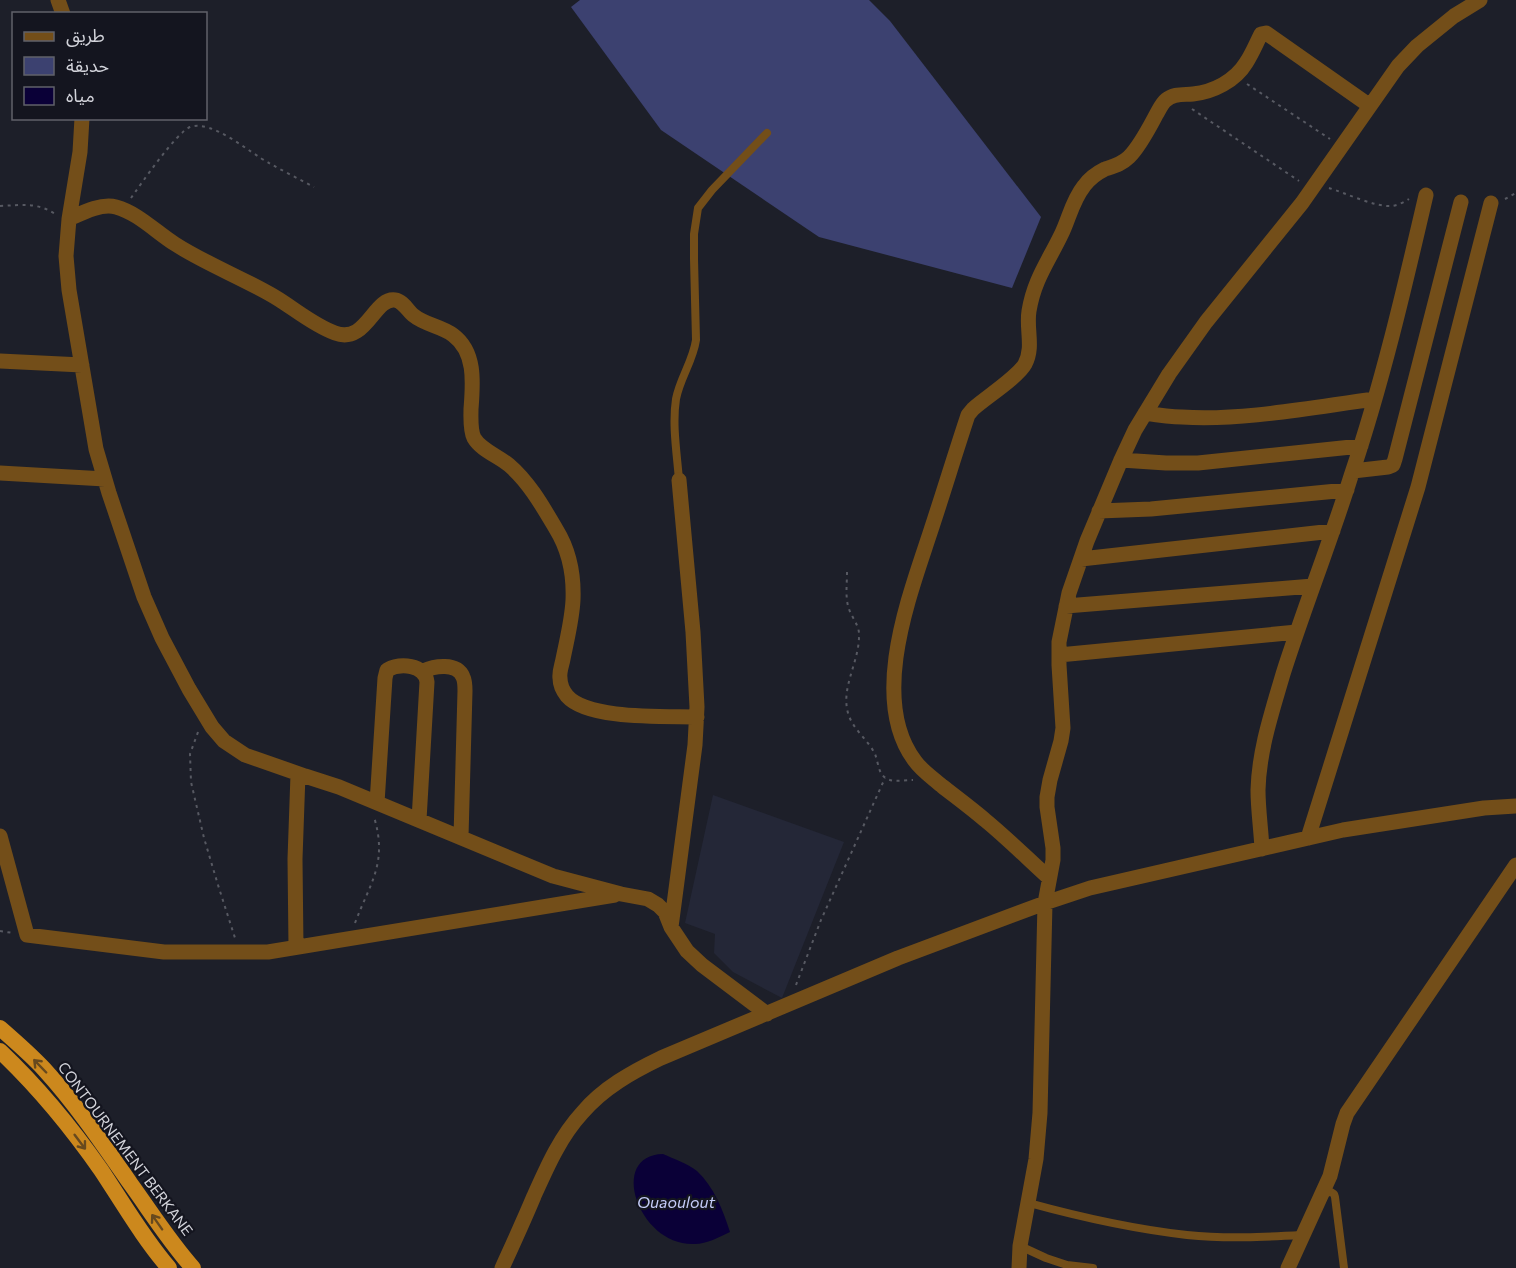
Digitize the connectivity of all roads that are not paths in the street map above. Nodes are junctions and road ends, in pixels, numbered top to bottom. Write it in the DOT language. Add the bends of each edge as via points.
graph roads {
  1 [pos="1480,0"];
  2 [pos="1370,106"];
  3 [pos="82,120"];
  4 [pos="766,133"];
  5 [pos="1426,195"];
  6 [pos="1461,202"];
  7 [pos="1491,203"];
  8 [pos="68,223"];
  9 [pos="0,361"];
  10 [pos="82,364"];
  11 [pos="1375,399"];
  12 [pos="1145,413"];
  13 [pos="1361,446"];
  14 [pos="1121,460"];
  15 [pos="1353,471"];
  16 [pos="0,473"];
  17 [pos="105,479"];
  18 [pos="679,480"];
  19 [pos="1347,490"];
  20 [pos="1099,512"];
  21 [pos="1333,531"];
  22 [pos="1081,559"];
  23 [pos="1313,586"];
  24 [pos="1066,606"];
  25 [pos="1297,632"];
  26 [pos="1059,655"];
  27 [pos="423,671"];
  28 [pos="696,717"];
  29 [pos="298,774"];
  30 [pos="373,801"];
  31 [pos="1516,806"];
  32 [pos="419,820"];
  33 [pos="0,836"];
  34 [pos="462,837"];
  35 [pos="1308,838"];
  36 [pos="1262,849"];
  37 [pos="1516,865"];
  38 [pos="1049,878"];
  39 [pos="621,894"];
  40 [pos="1045,903"];
  41 [pos="671,927"];
  42 [pos="296,947"];
  43 [pos="766,1014"];
  44 [pos="0,1028"];
  45 [pos="0,1051"];
  46 [pos="1322,1193"];
  47 [pos="1029,1203"];
  48 [pos="1303,1235"];
  49 [pos="1020,1246"];
  50 [pos="169,1268"];
  51 [pos="193,1268"];
  52 [pos="502,1268"];
  53 [pos="1019,1268"];
  54 [pos="1093,1268"];
  55 [pos="1288,1268"];
  56 [pos="1344,1268"];
  1 -- 2 [label="street" via="1417,46"];
  2 -- 12 [label="street" via="1302,203 1206,322"];
  2 -- 38 [label="street" via="1266,33 1261,34 1247,62 1224,84 1167,99 1134,152 1099,173 1076,197 1035,285 1028,320 1030,349 1025,364 968,416 905,611 894,693 896,717 916,764"];
  3 -- 8 [label="street"];
  4 -- 18 [label="lane" via="698,208 694,234 696,340 676,399"];
  5 -- 11 [label="street"];
  6 -- 15 [label="street" via="1393,465"];
  7 -- 35 [label="street" via="1418,487"];
  8 -- 10 [label="street" via="69,290"];
  8 -- 28 [label="street" via="84,211 114,206 337,334 354,333 387,301 394,299 421,321 452,334 461,342 472,369 473,437 520,476 565,543 573,600 560,676 566,695 576,704 599,711"];
  9 -- 10 [label="street"];
  10 -- 17 [label="street"];
  11 -- 12 [label="street" via="1210,418"];
  11 -- 13 [label="street"];
  12 -- 14 [label="street"];
  13 -- 14 [label="street" via="1198,463"];
  13 -- 15 [label="street"];
  14 -- 20 [label="street"];
  15 -- 19 [label="street"];
  16 -- 17 [label="street"];
  17 -- 29 [label="street" via="144,597 178,669 206,716 232,748"];
  18 -- 28 [label="street" via="693,633"];
  19 -- 20 [label="street"];
  19 -- 21 [label="street"];
  20 -- 22 [label="street"];
  21 -- 22 [label="street"];
  21 -- 23 [label="street"];
  22 -- 24 [label="street"];
  23 -- 24 [label="street"];
  23 -- 25 [label="street"];
  24 -- 26 [label="street"];
  25 -- 26 [label="street"];
  25 -- 36 [label="street" via="1269,718 1261,760 1258,789"];
  26 -- 38 [label="street" via="1063,728 1047,797 1053,848"];
  27 -- 30 [label="street" via="405,666 387,670"];
  27 -- 32 [label="street" via="427,682"];
  27 -- 34 [label="street" via="447,667 464,677"];
  28 -- 41 [label="street"];
  29 -- 30 [label="street"];
  29 -- 42 [label="street"];
  30 -- 32 [label="street"];
  31 -- 35 [label="street" via="1407,819"];
  32 -- 34 [label="street"];
  33 -- 42 [label="street" via="27,935 164,952 268,952"];
  34 -- 39 [label="street" via="553,876"];
  35 -- 36 [label="street"];
  36 -- 40 [label="street" via="1090,888"];
  37 -- 46 [label="street" via="1347,1113"];
  38 -- 40 [label="street"];
  39 -- 41 [label="street" via="658,905"];
  39 -- 42 [label="street"];
  40 -- 43 [label="street" via="898,958"];
  40 -- 47 [label="street" via="1040,1113"];
  41 -- 43 [label="street" via="702,965"];
  43 -- 52 [label="street" via="642,1067 592,1102 571,1126 550,1161"];
  51 -- 44 [label="highway, CONTOURNEMENT BERKANE, one-way" via="64,1094"];
  45 -- 50 [label="highway, one-way" via="68,1125"];
  46 -- 48 [label="street"];
  46 -- 56 [label="lane" via="1331,1192 1335,1197"];
  47 -- 48 [label="lane" via="1188,1235"];
  47 -- 49 [label="street"];
  48 -- 55 [label="street"];
  49 -- 53 [label="street"];
  49 -- 54 [label="lane" via="1067,1265"];
}
